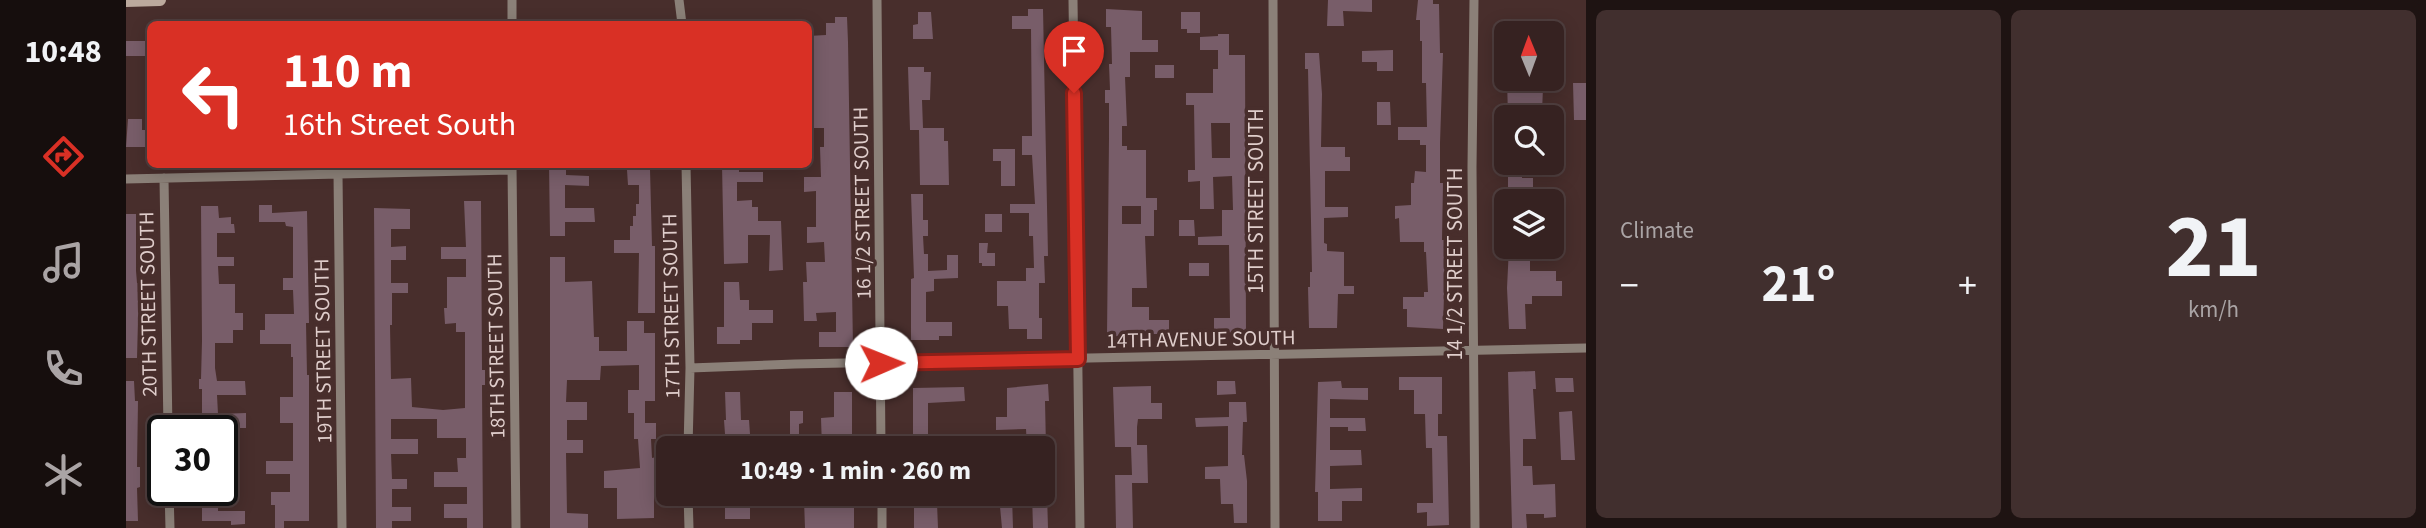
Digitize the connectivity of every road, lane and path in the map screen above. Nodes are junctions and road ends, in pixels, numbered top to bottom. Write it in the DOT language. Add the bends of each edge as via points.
graph roads {
  1 [pos="160,0"];
  2 [pos="512,0"];
  3 [pos="679,0"];
  4 [pos="877,0"];
  5 [pos="1073,0"];
  6 [pos="1273,0"];
  7 [pos="1474,0"];
  8 [pos="126,1"];
  9 [pos="512,21"];
  10 [pos="682,21"];
  11 [pos="487,168"];
  12 [pos="512,168"];
  13 [pos="686,168"];
  14 [pos="338,174"];
  15 [pos="164,178"];
  16 [pos="126,179"];
  17 [pos="1586,348"];
  18 [pos="1473,351"];
  19 [pos="1274,355"];
  20 [pos="1078,359"];
  21 [pos="881,363"];
  22 [pos="690,368"];
  23 [pos="168,415"];
  24 [pos="688,436"];
  25 [pos="881,436"];
  26 [pos="169,506"];
  27 [pos="688,506"];
  28 [pos="882,506"];
  29 [pos="170,528"];
  30 [pos="342,528"];
  31 [pos="516,528"];
  32 [pos="689,528"];
  33 [pos="882,528"];
  34 [pos="1080,528"];
  35 [pos="1275,528"];
  36 [pos="1475,528"];
  1 -- 8 [label="main road"];
  2 -- 9 [label="street"];
  3 -- 10 [label="street"];
  4 -- 21 [label="street, 16 1/2 STREET SOUTH"];
  5 -- 20 [label="street"];
  6 -- 19 [label="street, 15TH STREET SOUTH"];
  7 -- 18 [label="street, 14 1/2 STREET SOUTH"];
  11 -- 14 [label="street"];
  12 -- 31 [label="street, 18TH STREET SOUTH"];
  13 -- 22 [label="street, 17TH STREET SOUTH"];
  14 -- 15 [label="street"];
  14 -- 30 [label="street, 19TH STREET SOUTH"];
  15 -- 16 [label="street"];
  15 -- 23 [label="street, 20TH STREET SOUTH"];
  17 -- 18 [label="street, 14TH AVENUE SOUTH"];
  18 -- 19 [label="street, 14TH AVENUE SOUTH"];
  18 -- 36 [label="street, 14 1/2 STREET SOUTH"];
  19 -- 20 [label="street, 14TH AVENUE SOUTH"];
  19 -- 35 [label="street, 15TH STREET SOUTH"];
  20 -- 21 [label="street, 14TH AVENUE SOUTH"];
  20 -- 34 [label="street"];
  21 -- 22 [label="street, 14TH AVENUE SOUTH"];
  21 -- 25 [label="street, 16 1/2 STREET SOUTH"];
  22 -- 24 [label="street, 17TH STREET SOUTH"];
  26 -- 29 [label="street"];
  27 -- 32 [label="street"];
  28 -- 33 [label="street"];
}
